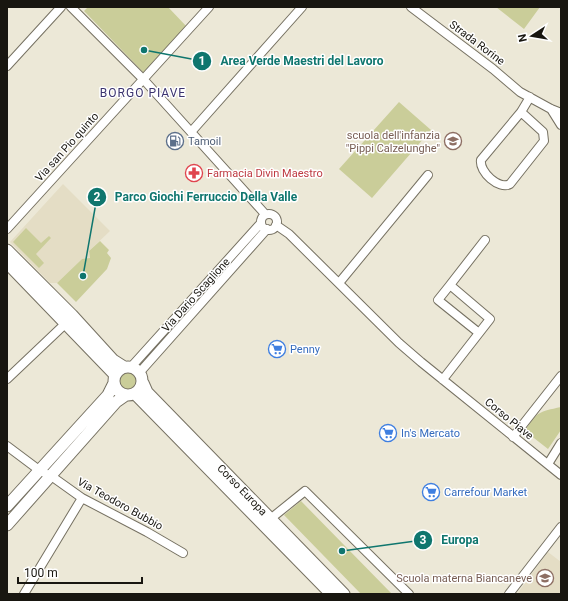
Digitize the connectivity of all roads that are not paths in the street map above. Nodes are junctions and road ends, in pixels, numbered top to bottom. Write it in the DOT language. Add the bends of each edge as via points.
graph roads {
  1 [pos="62,7"];
  2 [pos="209,7"];
  3 [pos="302,7"];
  4 [pos="411,7"];
  5 [pos="74,8"];
  6 [pos="7,66"];
  7 [pos="144,80"];
  8 [pos="530,97"];
  9 [pos="552,110"];
  10 [pos="521,112"];
  11 [pos="561,113"];
  12 [pos="561,125"];
  13 [pos="192,132"];
  14 [pos="428,175"];
  15 [pos="265,214"];
  16 [pos="7,215"];
  17 [pos="14,222"];
  18 [pos="276,225"];
  19 [pos="264,226"];
  20 [pos="7,229"];
  21 [pos="485,240"];
  22 [pos="7,250"];
  23 [pos="7,263"];
  24 [pos="339,283"];
  25 [pos="450,285"];
  26 [pos="65,324"];
  27 [pos="479,333"];
  28 [pos="132,369"];
  29 [pos="561,376"];
  30 [pos="7,379"];
  31 [pos="115,379"];
  32 [pos="443,380"];
  33 [pos="143,383"];
  34 [pos="130,395"];
  35 [pos="513,437"];
  36 [pos="561,443"];
  37 [pos="7,446"];
  38 [pos="548,464"];
  39 [pos="39,470"];
  40 [pos="561,475"];
  41 [pos="50,476"];
  42 [pos="82,498"];
  43 [pos="7,506"];
  44 [pos="274,516"];
  45 [pos="7,525"];
  46 [pos="561,527"];
  47 [pos="183,553"];
  48 [pos="24,594"];
  49 [pos="331,594"];
  50 [pos="344,594"];
  51 [pos="409,594"];
  52 [pos="508,594"];
  1 -- 6 [label="street"];
  2 -- 7 [label="street, Via san Pio quinto"];
  3 -- 13 [label="street"];
  4 -- 8 [label="street, Strada Rorine" via="520,92"];
  5 -- 7 [label="street, Corso Piave"];
  7 -- 13 [label="street, Corso Piave"];
  7 -- 17 [label="street, Via san Pio quinto"];
  8 -- 9 [label="street, Strada Rorine"];
  8 -- 10 [label="street"];
  9 -- 11 [label="street, Strada Rorine"];
  9 -- 12 [label="street"];
  10 -- 10 [label="street" via="481,160 484,172 501,186 510,184 544,140 543,132"];
  13 -- 15 [label="street, Corso Piave"];
  14 -- 24 [label="street"];
  15 -- 18 [label="street, Corso Piave" via="274,215"];
  15 -- 19 [label="street" via="261,218"];
  16 -- 17 [label="street"];
  17 -- 20 [label="street, Via san Pio quinto"];
  18 -- 19 [label="street" via="273,228"];
  18 -- 24 [label="street, Corso Piave" via="289,234"];
  19 -- 28 [label="street, Via Dario Scaglione"];
  21 -- 25 [label="street"];
  22 -- 28 [label="main road" via="113,360"];
  23 -- 26 [label="main road"];
  24 -- 32 [label="street, Corso Piave" via="399,343"];
  25 -- 27 [label="street" via="490,320"];
  25 -- 27 [label="street" via="438,300"];
  26 -- 30 [label="street"];
  26 -- 31 [label="main road"];
  27 -- 32 [label="street"];
  28 -- 31 [label="main road" via="120,369"];
  28 -- 33 [label="main road" via="142,376"];
  29 -- 35 [label="street"];
  31 -- 34 [label="main road" via="118,391"];
  31 -- 39 [label="main road" via="108,395"];
  32 -- 35 [label="street, Corso Piave"];
  33 -- 34 [label="main road" via="138,391"];
  33 -- 50 [label="main road, Corso Europa" via="147,392"];
  34 -- 41 [label="main road" via="116,402"];
  34 -- 49 [label="main road, Corso Europa"];
  35 -- 38 [label="street, Corso Piave"];
  36 -- 38 [label="street"];
  37 -- 39 [label="street, Via Teodoro Bubbio"];
  38 -- 40 [label="street, Corso Piave"];
  39 -- 41 [label="street, Via Teodoro Bubbio"];
  39 -- 43 [label="main road"];
  41 -- 42 [label="street, Via Teodoro Bubbio"];
  41 -- 45 [label="main road"];
  42 -- 47 [label="street, Via Teodoro Bubbio"];
  42 -- 48 [label="street"];
  44 -- 51 [label="street, Corso Europa" via="305,491"];
  46 -- 52 [label="street"];
}
